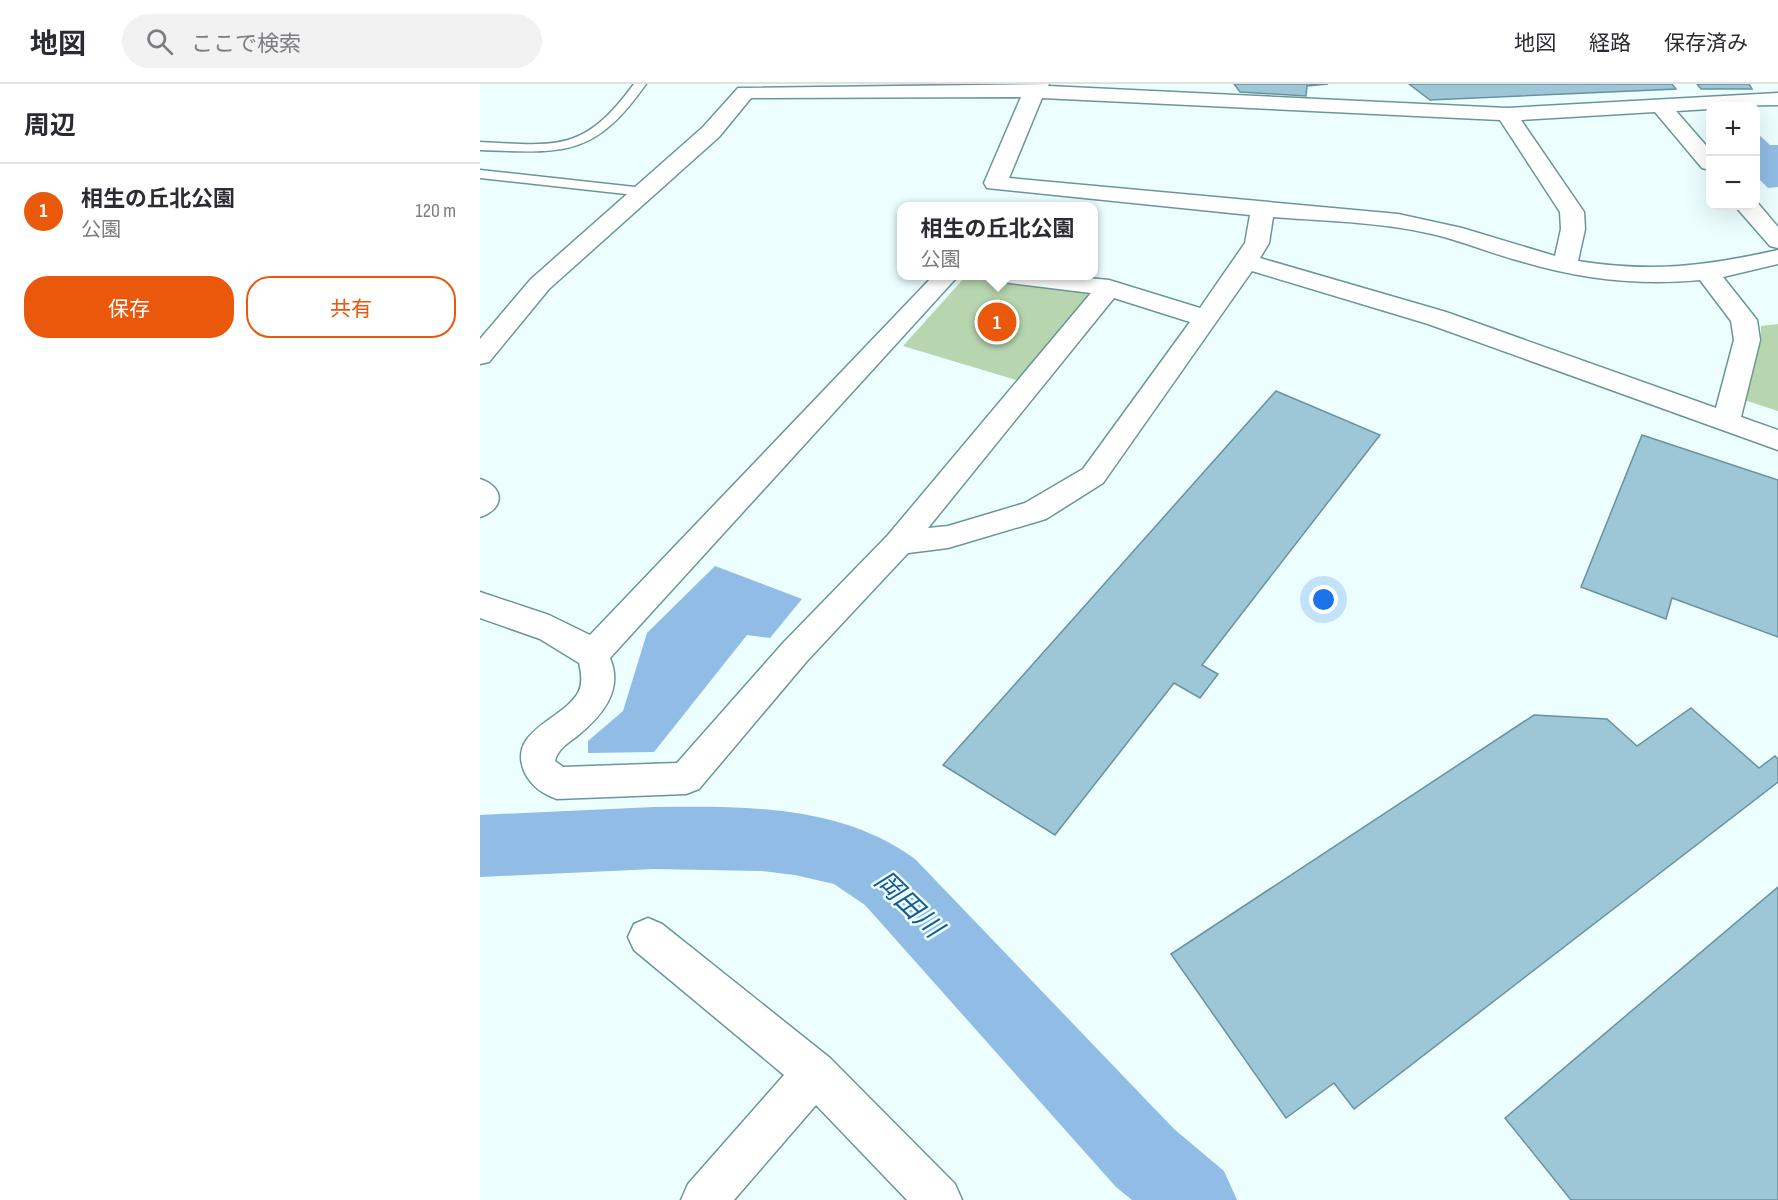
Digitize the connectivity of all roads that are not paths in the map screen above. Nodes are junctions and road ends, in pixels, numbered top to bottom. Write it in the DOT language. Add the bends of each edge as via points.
graph roads {
  1 [pos="640,84"];
  2 [pos="824,88"];
  3 [pos="1037,88"];
  4 [pos="1778,99"];
  5 [pos="1660,105"];
  6 [pos="1507,114"];
  7 [pos="480,146"];
  8 [pos="1706,158"];
  9 [pos="480,174"];
  10 [pos="644,192"];
  11 [pos="1263,209"];
  12 [pos="1751,210"];
  13 [pos="1778,241"];
  14 [pos="1778,257"];
  15 [pos="1246,262"];
  16 [pos="1565,265"];
  17 [pos="1707,272"];
  18 [pos="942,280"];
  19 [pos="1043,280"];
  20 [pos="1109,288"];
  21 [pos="1205,318"];
  22 [pos="480,356"];
  23 [pos="1726,421"];
  24 [pos="1778,440"];
  25 [pos="480,490"];
  26 [pos="480,506"];
  27 [pos="899,543"];
  28 [pos="480,605"];
  29 [pos="592,655"];
  30 [pos="648,937"];
  31 [pos="815,1073"];
  32 [pos="704,1200"];
  33 [pos="939,1200"];
  1 -- 7 [label="lane" via="601,129 585,138 560,146"];
  2 -- 3 [label="street"];
  2 -- 10 [label="street" via="745,92 711,132"];
  3 -- 6 [label="street"];
  3 -- 11 [label="street" via="991,191"];
  4 -- 5 [label="street"];
  5 -- 6 [label="street"];
  5 -- 8 [label="street"];
  6 -- 16 [label="street" via="1572,212 1573,229"];
  9 -- 10 [label="lane"];
  10 -- 22 [label="street" via="540,284"];
  11 -- 15 [label="street" via="1257,243"];
  11 -- 16 [label="street" via="1416,224"];
  12 -- 13 [label="street"];
  14 -- 17 [label="street"];
  15 -- 21 [label="street"];
  15 -- 23 [label="street" via="1437,318"];
  16 -- 17 [label="street" via="1634,274"];
  17 -- 23 [label="street" via="1744,320 1747,340"];
  18 -- 29 [label="street"];
  19 -- 20 [label="street"];
  20 -- 21 [label="street"];
  20 -- 27 [label="street"];
  21 -- 27 [label="street" via="1093,476 1035,511 948,537"];
  23 -- 24 [label="street"];
  25 -- 26 [label="street" via="484,501"];
  27 -- 29 [label="street" via="795,652 686,778 557,783 545,776 537,765 539,752 554,733 588,705 597,688 598,672"];
  28 -- 29 [label="street" via="565,635"];
  30 -- 31 [label="street"];
  31 -- 32 [label="street"];
  31 -- 33 [label="street"];
}
